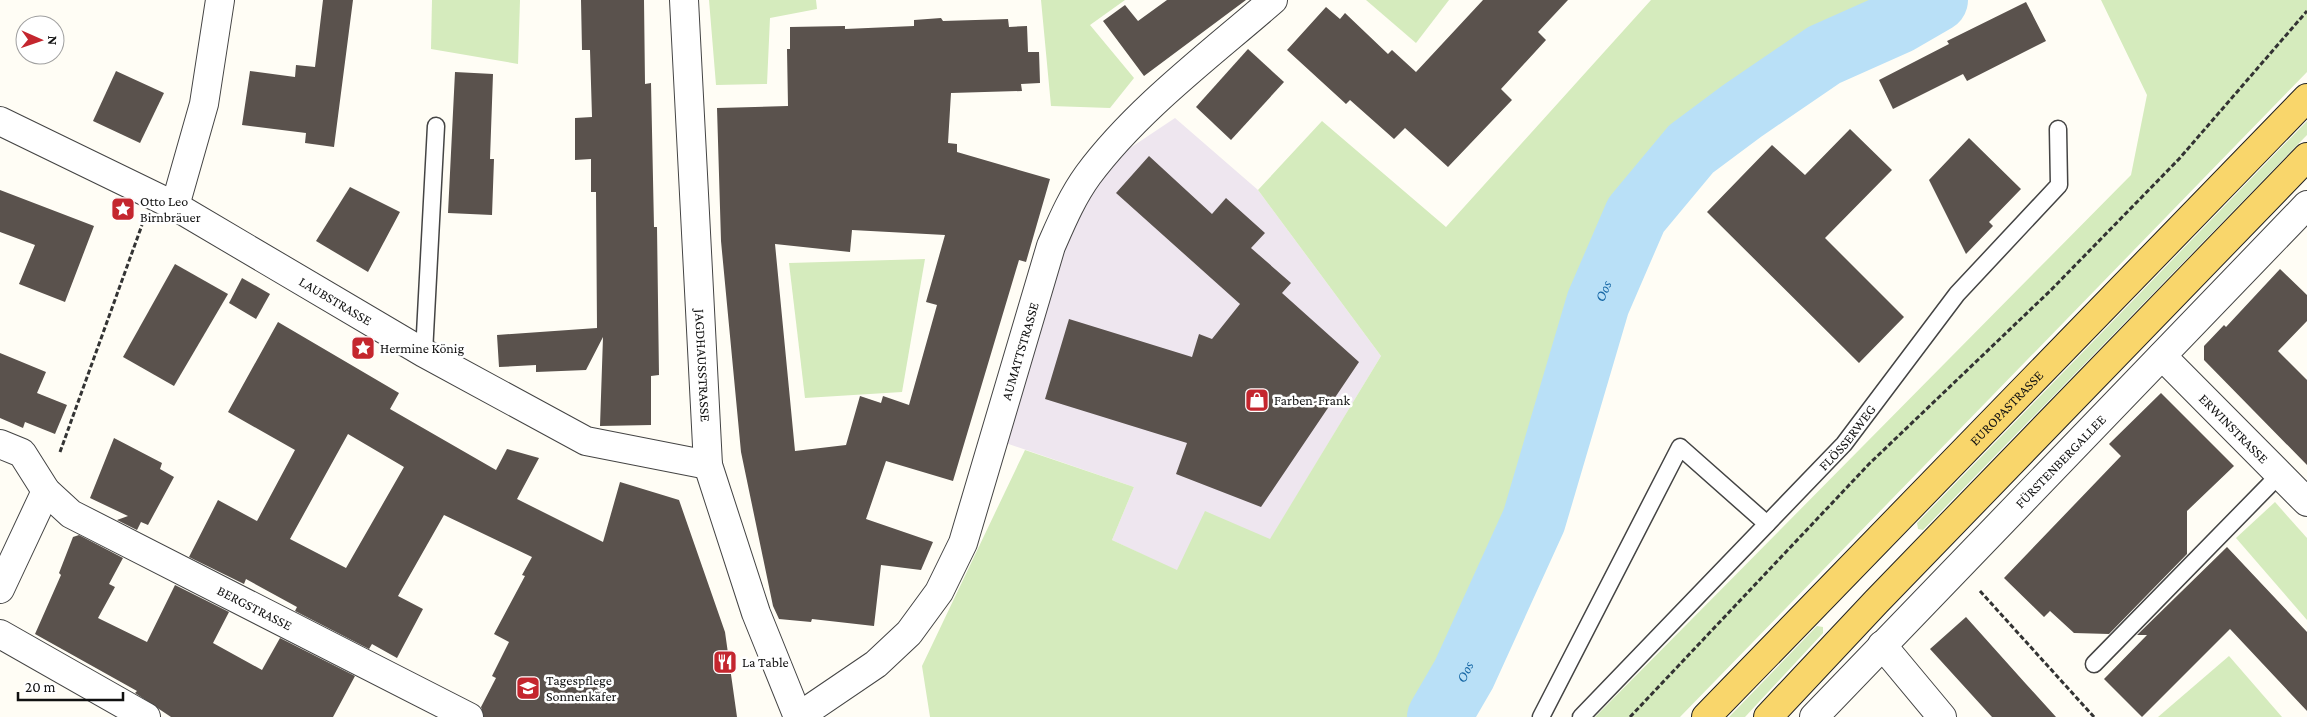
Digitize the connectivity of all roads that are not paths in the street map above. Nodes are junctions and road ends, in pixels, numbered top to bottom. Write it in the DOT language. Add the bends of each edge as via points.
graph roads {
  1 [pos="220,0"];
  2 [pos="684,0"];
  3 [pos="1273,0"];
  4 [pos="2307,98"];
  5 [pos="0,121"];
  6 [pos="436,126"];
  7 [pos="2058,130"];
  8 [pos="2307,157"];
  9 [pos="164,201"];
  10 [pos="2307,205"];
  11 [pos="424,353"];
  12 [pos="2162,356"];
  13 [pos="0,444"];
  14 [pos="708,465"];
  15 [pos="2280,474"];
  16 [pos="46,491"];
  17 [pos="2307,502"];
  18 [pos="1767,524"];
  19 [pos="0,589"];
  20 [pos="0,634"];
  21 [pos="1882,645"];
  22 [pos="2094,664"];
  23 [pos="146,717"];
  24 [pos="469,717"];
  25 [pos="798,717"];
  26 [pos="1541,717"];
  27 [pos="1581,717"];
  28 [pos="1706,717"];
  29 [pos="1768,717"];
  30 [pos="1814,717"];
  31 [pos="1942,717"];
  1 -- 9 [label="street" via="204,104"];
  2 -- 14 [label="street, JAGDHAUSSTRASSE"];
  3 -- 25 [label="street, AUMATTSTRASSE" via="1140,116 1088,176 1068,207 1051,246 963,543 939,592 909,633 876,664"];
  4 -- 28 [label="main road, EUROPASTRASSE"];
  5 -- 9 [label="street, LAUBSTRASSE"];
  6 -- 11 [label="lane"];
  7 -- 18 [label="lane, FLÖSSERWEG" via="2060,185 1957,294 1844,444"];
  8 -- 29 [label="main road"];
  9 -- 11 [label="street, LAUBSTRASSE"];
  10 -- 12 [label="street, FÜRSTENBERGALLEE"];
  11 -- 14 [label="street, LAUBSTRASSE" via="586,441"];
  12 -- 15 [label="street, ERWINSTRASSE"];
  12 -- 21 [label="street, FÜRSTENBERGALLEE"];
  13 -- 16 [label="street, BERGSTRASSE" via="22,453"];
  14 -- 25 [label="street, JAGDHAUSSTRASSE" via="756,613"];
  15 -- 17 [label="street, ERWINSTRASSE"];
  15 -- 22 [label="lane"];
  16 -- 19 [label="street"];
  16 -- 24 [label="street, BERGSTRASSE" via="71,514"];
  18 -- 26 [label="lane" via="1680,447"];
  18 -- 27 [label="lane, FLÖSSERWEG"];
  20 -- 23 [label="street"];
  21 -- 30 [label="street, FÜRSTENBERGALLEE"];
  21 -- 31 [label="street"];
}
